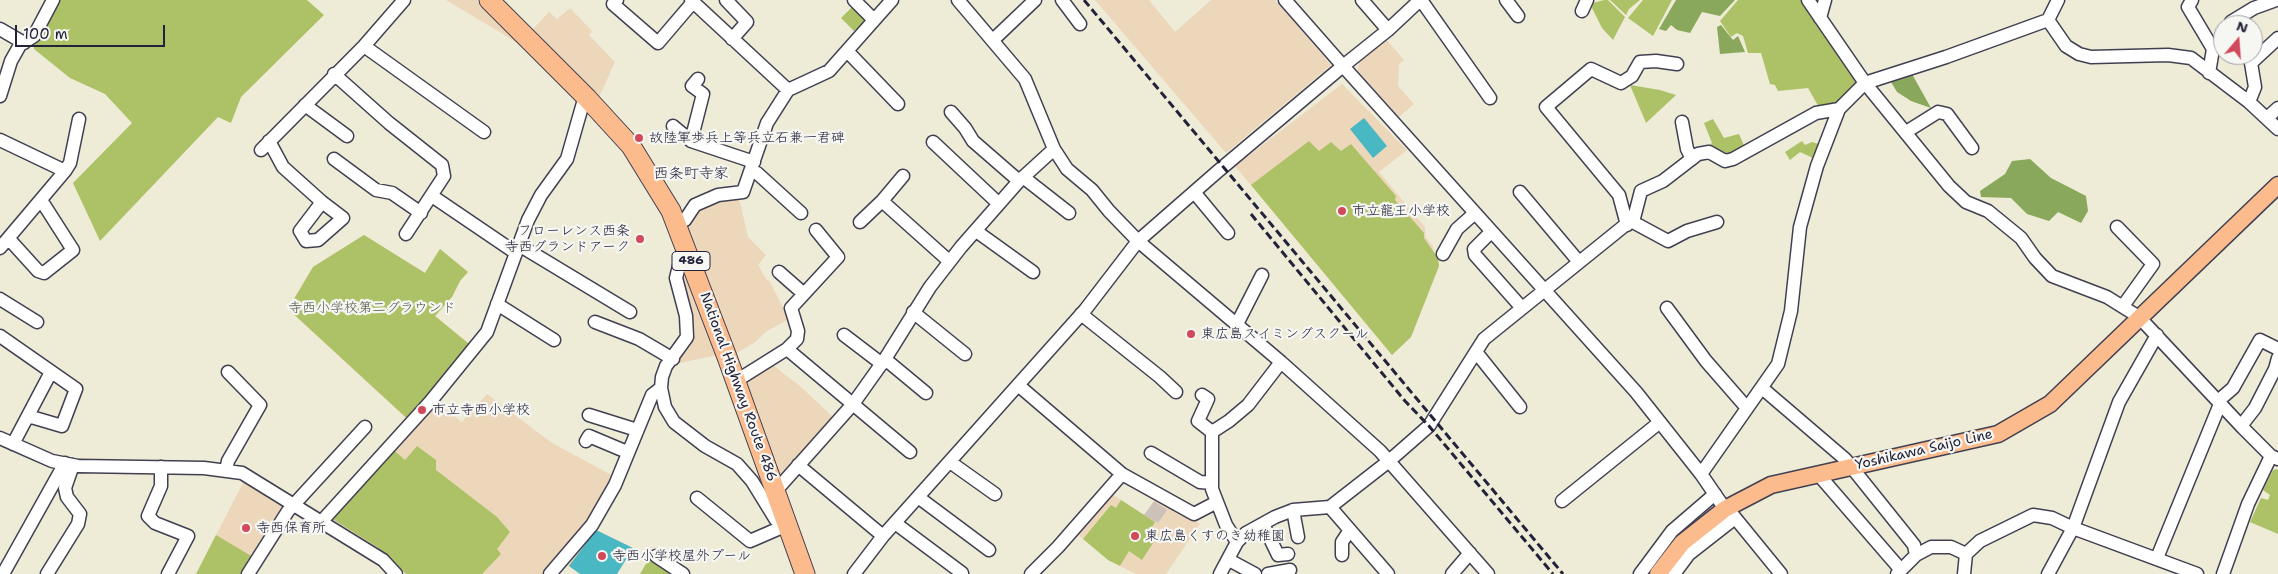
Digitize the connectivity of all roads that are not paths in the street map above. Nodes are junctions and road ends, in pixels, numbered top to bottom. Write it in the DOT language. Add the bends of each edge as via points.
graph roads {
  1 [pos="53,0"];
  2 [pos="490,0"];
  3 [pos="617,0"];
  4 [pos="726,0"];
  5 [pos="854,0"];
  6 [pos="892,0"];
  7 [pos="958,0"];
  8 [pos="1035,0"];
  9 [pos="1062,0"];
  10 [pos="1285,0"];
  11 [pos="1362,0"];
  12 [pos="1506,0"];
  13 [pos="1808,0"];
  14 [pos="1826,0"];
  15 [pos="2058,0"];
  16 [pos="2192,0"];
  17 [pos="2276,0"];
  18 [pos="402,1"];
  19 [pos="692,1"];
  20 [pos="1414,2"];
  21 [pos="2242,15"];
  22 [pos="1518,16"];
  23 [pos="1820,18"];
  24 [pos="874,20"];
  25 [pos="2048,20"];
  26 [pos="1080,24"];
  27 [pos="0,29"];
  28 [pos="1388,30"];
  29 [pos="2278,38"];
  30 [pos="732,39"];
  31 [pos="993,40"];
  32 [pos="24,43"];
  33 [pos="364,46"];
  34 [pos="847,51"];
  35 [pos="1677,64"];
  36 [pos="1343,66"];
  37 [pos="2209,73"];
  38 [pos="334,74"];
  39 [pos="698,79"];
  40 [pos="1866,83"];
  41 [pos="788,90"];
  42 [pos="0,96"];
  43 [pos="587,98"];
  44 [pos="1490,98"];
  45 [pos="2250,102"];
  46 [pos="898,104"];
  47 [pos="306,105"];
  48 [pos="2278,108"];
  49 [pos="1839,109"];
  50 [pos="951,112"];
  51 [pos="2266,118"];
  52 [pos="79,119"];
  53 [pos="1682,122"];
  54 [pos="673,126"];
  55 [pos="2278,129"];
  56 [pos="484,132"];
  57 [pos="1906,132"];
  58 [pos="347,136"];
  59 [pos="0,140"];
  60 [pos="691,141"];
  61 [pos="933,142"];
  62 [pos="1972,148"];
  63 [pos="1054,150"];
  64 [pos="334,159"];
  65 [pos="1692,159"];
  66 [pos="752,166"];
  67 [pos="65,171"];
  68 [pos="903,176"];
  69 [pos="1021,179"];
  70 [pos="2278,185"];
  71 [pos="1194,192"];
  72 [pos="1520,192"];
  73 [pos="432,196"];
  74 [pos="41,200"];
  75 [pos="882,201"];
  76 [pos="322,202"];
  77 [pos="998,203"];
  78 [pos="421,213"];
  79 [pos="801,213"];
  80 [pos="1475,213"];
  81 [pos="1069,214"];
  82 [pos="860,222"];
  83 [pos="1717,222"];
  84 [pos="1629,223"];
  85 [pos="677,224"];
  86 [pos="2117,227"];
  87 [pos="816,230"];
  88 [pos="976,231"];
  89 [pos="1491,232"];
  90 [pos="1228,233"];
  91 [pos="406,234"];
  92 [pos="1138,241"];
  93 [pos="4,244"];
  94 [pos="517,249"];
  95 [pos="689,254"];
  96 [pos="1444,254"];
  97 [pos="949,261"];
  98 [pos="1579,262"];
  99 [pos="779,272"];
  100 [pos="1033,272"];
  101 [pos="1262,275"];
  102 [pos="1543,290"];
  103 [pos="804,294"];
  104 [pos="0,299"];
  105 [pos="497,304"];
  106 [pos="2123,306"];
  107 [pos="1522,308"];
  108 [pos="1667,308"];
  109 [pos="913,312"];
  110 [pos="1081,314"];
  111 [pos="2139,316"];
  112 [pos="37,322"];
  113 [pos="595,322"];
  114 [pos="1237,324"];
  115 [pos="618,331"];
  116 [pos="844,335"];
  117 [pos="2157,335"];
  118 [pos="0,336"];
  119 [pos="554,340"];
  120 [pos="787,349"];
  121 [pos="2278,349"];
  122 [pos="1476,352"];
  123 [pos="965,354"];
  124 [pos="2278,358"];
  125 [pos="673,359"];
  126 [pos="884,362"];
  127 [pos="1281,362"];
  128 [pos="51,372"];
  129 [pos="228,372"];
  130 [pos="736,380"];
  131 [pos="1018,385"];
  132 [pos="661,388"];
  133 [pos="1762,388"];
  134 [pos="1176,392"];
  135 [pos="926,393"];
  136 [pos="1202,395"];
  137 [pos="2219,402"];
  138 [pos="853,404"];
  139 [pos="1520,407"];
  140 [pos="1747,408"];
  141 [pos="589,415"];
  142 [pos="28,416"];
  143 [pos="1660,422"];
  144 [pos="2241,426"];
  145 [pos="365,427"];
  146 [pos="637,430"];
  147 [pos="1212,432"];
  148 [pos="0,438"];
  149 [pos="586,441"];
  150 [pos="13,444"];
  151 [pos="627,452"];
  152 [pos="910,452"];
  153 [pos="1150,453"];
  154 [pos="2275,457"];
  155 [pos="1389,461"];
  156 [pos="950,462"];
  157 [pos="69,464"];
  158 [pos="798,466"];
  159 [pos="1852,467"];
  160 [pos="161,468"];
  161 [pos="226,470"];
  162 [pos="1122,474"];
  163 [pos="1701,474"];
  164 [pos="1818,474"];
  165 [pos="1212,483"];
  166 [pos="775,486"];
  167 [pos="995,494"];
  168 [pos="1715,494"];
  169 [pos="918,497"];
  170 [pos="697,498"];
  171 [pos="1562,501"];
  172 [pos="1217,502"];
  173 [pos="294,505"];
  174 [pos="1330,507"];
  175 [pos="1293,510"];
  176 [pos="1730,513"];
  177 [pos="322,521"];
  178 [pos="895,523"];
  179 [pos="1262,524"];
  180 [pos="787,525"];
  181 [pos="2073,528"];
  182 [pos="1350,530"];
  183 [pos="883,536"];
  184 [pos="1298,537"];
  185 [pos="1237,542"];
  186 [pos="989,550"];
  187 [pos="1470,553"];
  188 [pos="1288,554"];
  189 [pos="1966,554"];
  190 [pos="1342,555"];
  191 [pos="1916,555"];
  192 [pos="656,556"];
  193 [pos="2157,558"];
  194 [pos="1229,560"];
  195 [pos="806,570"];
  196 [pos="1290,570"];
  197 [pos="1039,572"];
  198 [pos="1899,572"];
  199 [pos="962,573"];
  200 [pos="3,574"];
  201 [pos="48,574"];
  202 [pos="168,574"];
  203 [pos="248,574"];
  204 [pos="396,574"];
  205 [pos="550,574"];
  206 [pos="683,574"];
  207 [pos="854,574"];
  208 [pos="1220,574"];
  209 [pos="1255,574"];
  210 [pos="1268,574"];
  211 [pos="1388,574"];
  212 [pos="1452,574"];
  213 [pos="1488,574"];
  214 [pos="1640,574"];
  215 [pos="1658,574"];
  216 [pos="1674,574"];
  217 [pos="1781,574"];
  218 [pos="1964,574"];
  219 [pos="2048,574"];
  220 [pos="2197,574"];
  221 [pos="2223,574"];
  1 -- 32 [label="street" via="34,36"];
  2 -- 43 [label="highway, National Highway Route 486 / 486"];
  3 -- 19 [label="street" via="613,4 658,43"];
  4 -- 30 [label="street" via="747,22"];
  5 -- 24 [label="street"];
  6 -- 24 [label="street"];
  7 -- 31 [label="street"];
  8 -- 31 [label="street"];
  9 -- 26 [label="street"];
  10 -- 36 [label="street"];
  11 -- 28 [label="street"];
  12 -- 22 [label="street"];
  13 -- 23 [label="street"];
  14 -- 23 [label="street"];
  15 -- 25 [label="street"];
  16 -- 37 [label="street" via="2188,7 2213,49"];
  17 -- 21 [label="street"];
  18 -- 33 [label="street"];
  19 -- 30 [label="street"];
  20 -- 28 [label="street"];
  20 -- 44 [label="street"];
  23 -- 40 [label="street"];
  24 -- 34 [label="street"];
  25 -- 37 [label="street" via="2066,46 2079,54 2191,58"];
  25 -- 40 [label="street"];
  27 -- 32 [label="street"];
  28 -- 36 [label="street"];
  29 -- 45 [label="street" via="2251,63 2255,87"];
  30 -- 41 [label="street"];
  31 -- 63 [label="street" via="1025,79"];
  32 -- 42 [label="street" via="11,61"];
  33 -- 38 [label="street"];
  33 -- 56 [label="street"];
  34 -- 41 [label="street" via="824,74"];
  34 -- 46 [label="street"];
  35 -- 84 [label="street" via="1640,62 1632,76 1621,83 1591,69 1546,107 1618,195"];
  36 -- 71 [label="street"];
  36 -- 80 [label="street"];
  37 -- 45 [label="street"];
  38 -- 47 [label="street"];
  38 -- 73 [label="street" via="442,165 444,176"];
  39 -- 60 [label="street" via="692,86 702,94"];
  40 -- 49 [label="street"];
  40 -- 57 [label="street"];
  41 -- 66 [label="street" via="767,123"];
  43 -- 85 [label="highway, National Highway Route 486 / 486" via="630,146 653,179"];
  43 -- 94 [label="street" via="567,159 541,195"];
  45 -- 51 [label="street"];
  47 -- 58 [label="street"];
  47 -- 76 [label="street" via="265,146"];
  48 -- 51 [label="street"];
  49 -- 65 [label="street" via="1810,116 1733,159 1725,161 1709,152"];
  49 -- 133 [label="street" via="1800,227 1791,311 1778,364"];
  50 -- 69 [label="street" via="973,141"];
  51 -- 55 [label="street"];
  52 -- 67 [label="street"];
  53 -- 65 [label="street"];
  54 -- 60 [label="street"];
  57 -- 62 [label="street" via="1938,112 1947,114"];
  57 -- 106 [label="street" via="1949,186 1966,202 1988,211 2021,238 2052,276"];
  59 -- 67 [label="street"];
  60 -- 66 [label="street"];
  61 -- 77 [label="street"];
  63 -- 69 [label="street"];
  63 -- 92 [label="street" via="1067,168 1092,190"];
  64 -- 78 [label="street" via="376,190 392,192"];
  65 -- 84 [label="street" via="1663,182 1641,191 1634,218"];
  66 -- 79 [label="street"];
  66 -- 85 [label="street" via="743,192 718,195 695,205 685,220"];
  67 -- 74 [label="street"];
  68 -- 75 [label="street"];
  69 -- 77 [label="street"];
  69 -- 81 [label="street"];
  70 -- 111 [label="main road, Yoshikawa Saijo Line"];
  71 -- 90 [label="street"];
  71 -- 92 [label="street"];
  72 -- 98 [label="street"];
  73 -- 78 [label="street"];
  73 -- 94 [label="street"];
  74 -- 93 [label="street"];
  74 -- 93 [label="street" via="73,250 44,272 38,271"];
  75 -- 82 [label="street"];
  75 -- 97 [label="street"];
  77 -- 88 [label="street"];
  78 -- 91 [label="street"];
  80 -- 89 [label="street"];
  80 -- 96 [label="street" via="1457,229"];
  83 -- 84 [label="street" via="1668,241"];
  84 -- 98 [label="street"];
  85 -- 95 [label="highway, National Highway Route 486 / 486"];
  86 -- 106 [label="street" via="2153,264"];
  87 -- 103 [label="street" via="838,257"];
  88 -- 97 [label="street"];
  88 -- 100 [label="street"];
  89 -- 102 [label="street"];
  89 -- 107 [label="street" via="1474,249 1475,255"];
  92 -- 110 [label="street"];
  92 -- 114 [label="street"];
  94 -- 105 [label="street"];
  94 -- 115 [label="street" via="628,311"];
  95 -- 125 [label="street" via="681,258 676,278 686,316 687,337"];
  95 -- 130 [label="highway, National Highway Route 486 / 486"];
  97 -- 109 [label="street"];
  98 -- 102 [label="street"];
  99 -- 103 [label="street"];
  101 -- 114 [label="street"];
  102 -- 107 [label="street"];
  102 -- 143 [label="street"];
  103 -- 120 [label="street" via="791,308 798,331 797,339"];
  104 -- 112 [label="street"];
  105 -- 119 [label="street"];
  105 -- 177 [label="street" via="487,332 430,402"];
  106 -- 111 [label="street"];
  107 -- 122 [label="street" via="1484,339"];
  108 -- 140 [label="street" via="1706,361"];
  109 -- 123 [label="street"];
  109 -- 126 [label="street"];
  110 -- 131 [label="street"];
  110 -- 134 [label="street"];
  111 -- 117 [label="street"];
  111 -- 159 [label="main road, Yoshikawa Saijo Line" via="2050,404 1998,434"];
  113 -- 115 [label="street"];
  114 -- 127 [label="street"];
  115 -- 125 [label="street" via="639,338"];
  116 -- 126 [label="street"];
  117 -- 137 [label="street"];
  117 -- 181 [label="street" via="2119,402"];
  118 -- 128 [label="street"];
  120 -- 130 [label="street"];
  120 -- 138 [label="street"];
  121 -- 137 [label="street" via="2260,340 2233,388"];
  122 -- 139 [label="street"];
  122 -- 155 [label="street" via="1434,420"];
  124 -- 144 [label="street" via="2255,408"];
  125 -- 132 [label="street" via="666,366"];
  126 -- 135 [label="street"];
  126 -- 138 [label="street"];
  127 -- 147 [label="street" via="1248,405"];
  127 -- 155 [label="street"];
  128 -- 142 [label="street"];
  128 -- 142 [label="street" via="76,389 62,426"];
  129 -- 161 [label="street" via="260,405"];
  130 -- 166 [label="highway, National Highway Route 486 / 486"];
  131 -- 156 [label="street"];
  131 -- 162 [label="street"];
  132 -- 146 [label="street" via="652,395"];
  132 -- 180 [label="street" via="665,407 674,422 705,446 737,464 752,481 776,520"];
  133 -- 140 [label="street"];
  133 -- 159 [label="street"];
  136 -- 147 [label="street" via="1208,399 1198,421"];
  137 -- 144 [label="street"];
  137 -- 193 [label="street"];
  138 -- 152 [label="street"];
  138 -- 158 [label="street"];
  140 -- 163 [label="street"];
  141 -- 146 [label="street"];
  142 -- 150 [label="street"];
  143 -- 163 [label="street"];
  143 -- 171 [label="street"];
  144 -- 154 [label="street"];
  145 -- 173 [label="street"];
  146 -- 151 [label="street"];
  147 -- 165 [label="street"];
  148 -- 150 [label="street"];
  149 -- 151 [label="street" via="589,436"];
  150 -- 157 [label="street" via="52,461"];
  151 -- 205 [label="street" via="615,485 592,525"];
  153 -- 165 [label="street" via="1200,482"];
  154 -- 221 [label="street" via="2248,504"];
  155 -- 174 [label="street"];
  155 -- 187 [label="street"];
  156 -- 167 [label="street"];
  156 -- 169 [label="street"];
  157 -- 160 [label="street"];
  157 -- 200 [label="street"];
  157 -- 201 [label="street" via="65,488 67,497 80,514 78,524"];
  158 -- 166 [label="street"];
  158 -- 183 [label="street"];
  159 -- 164 [label="main road, Yoshikawa Saijo Line"];
  159 -- 191 [label="street" via="1914,545"];
  160 -- 161 [label="street"];
  160 -- 202 [label="street" via="161,486 148,516 155,523 188,536"];
  161 -- 173 [label="street" via="242,473"];
  162 -- 172 [label="street" via="1194,514"];
  162 -- 197 [label="street"];
  163 -- 168 [label="street"];
  164 -- 176 [label="main road, Yoshikawa Saijo Line" via="1771,485"];
  164 -- 198 [label="street"];
  165 -- 172 [label="street"];
  166 -- 180 [label="highway, National Highway Route 486 / 486"];
  168 -- 176 [label="street"];
  168 -- 214 [label="street" via="1672,531"];
  169 -- 178 [label="street"];
  169 -- 186 [label="street"];
  170 -- 180 [label="street" via="750,541"];
  172 -- 185 [label="street"];
  173 -- 177 [label="street"];
  173 -- 203 [label="street"];
  174 -- 175 [label="street"];
  174 -- 182 [label="street"];
  175 -- 179 [label="street"];
  175 -- 184 [label="street"];
  176 -- 215 [label="main road, Yoshikawa Saijo Line" via="1682,543"];
  176 -- 216 [label="street"];
  176 -- 217 [label="street"];
  177 -- 204 [label="street" via="383,560"];
  178 -- 183 [label="street"];
  178 -- 199 [label="street"];
  179 -- 185 [label="street"];
  179 -- 188 [label="street" via="1278,555"];
  180 -- 195 [label="highway, National Highway Route 486 / 486"];
  181 -- 189 [label="street" via="2034,514 1980,541"];
  181 -- 193 [label="street"];
  181 -- 219 [label="street"];
  182 -- 190 [label="street" via="1342,542"];
  182 -- 211 [label="street"];
  183 -- 207 [label="street"];
  185 -- 194 [label="street"];
  187 -- 212 [label="street"];
  187 -- 213 [label="street"];
  189 -- 191 [label="street" via="1951,547 1931,547"];
  189 -- 218 [label="street"];
  191 -- 198 [label="street"];
  192 -- 206 [label="street"];
  193 -- 220 [label="street"];
  194 -- 208 [label="street"];
  194 -- 209 [label="street"];
  196 -- 210 [label="street"];
}
